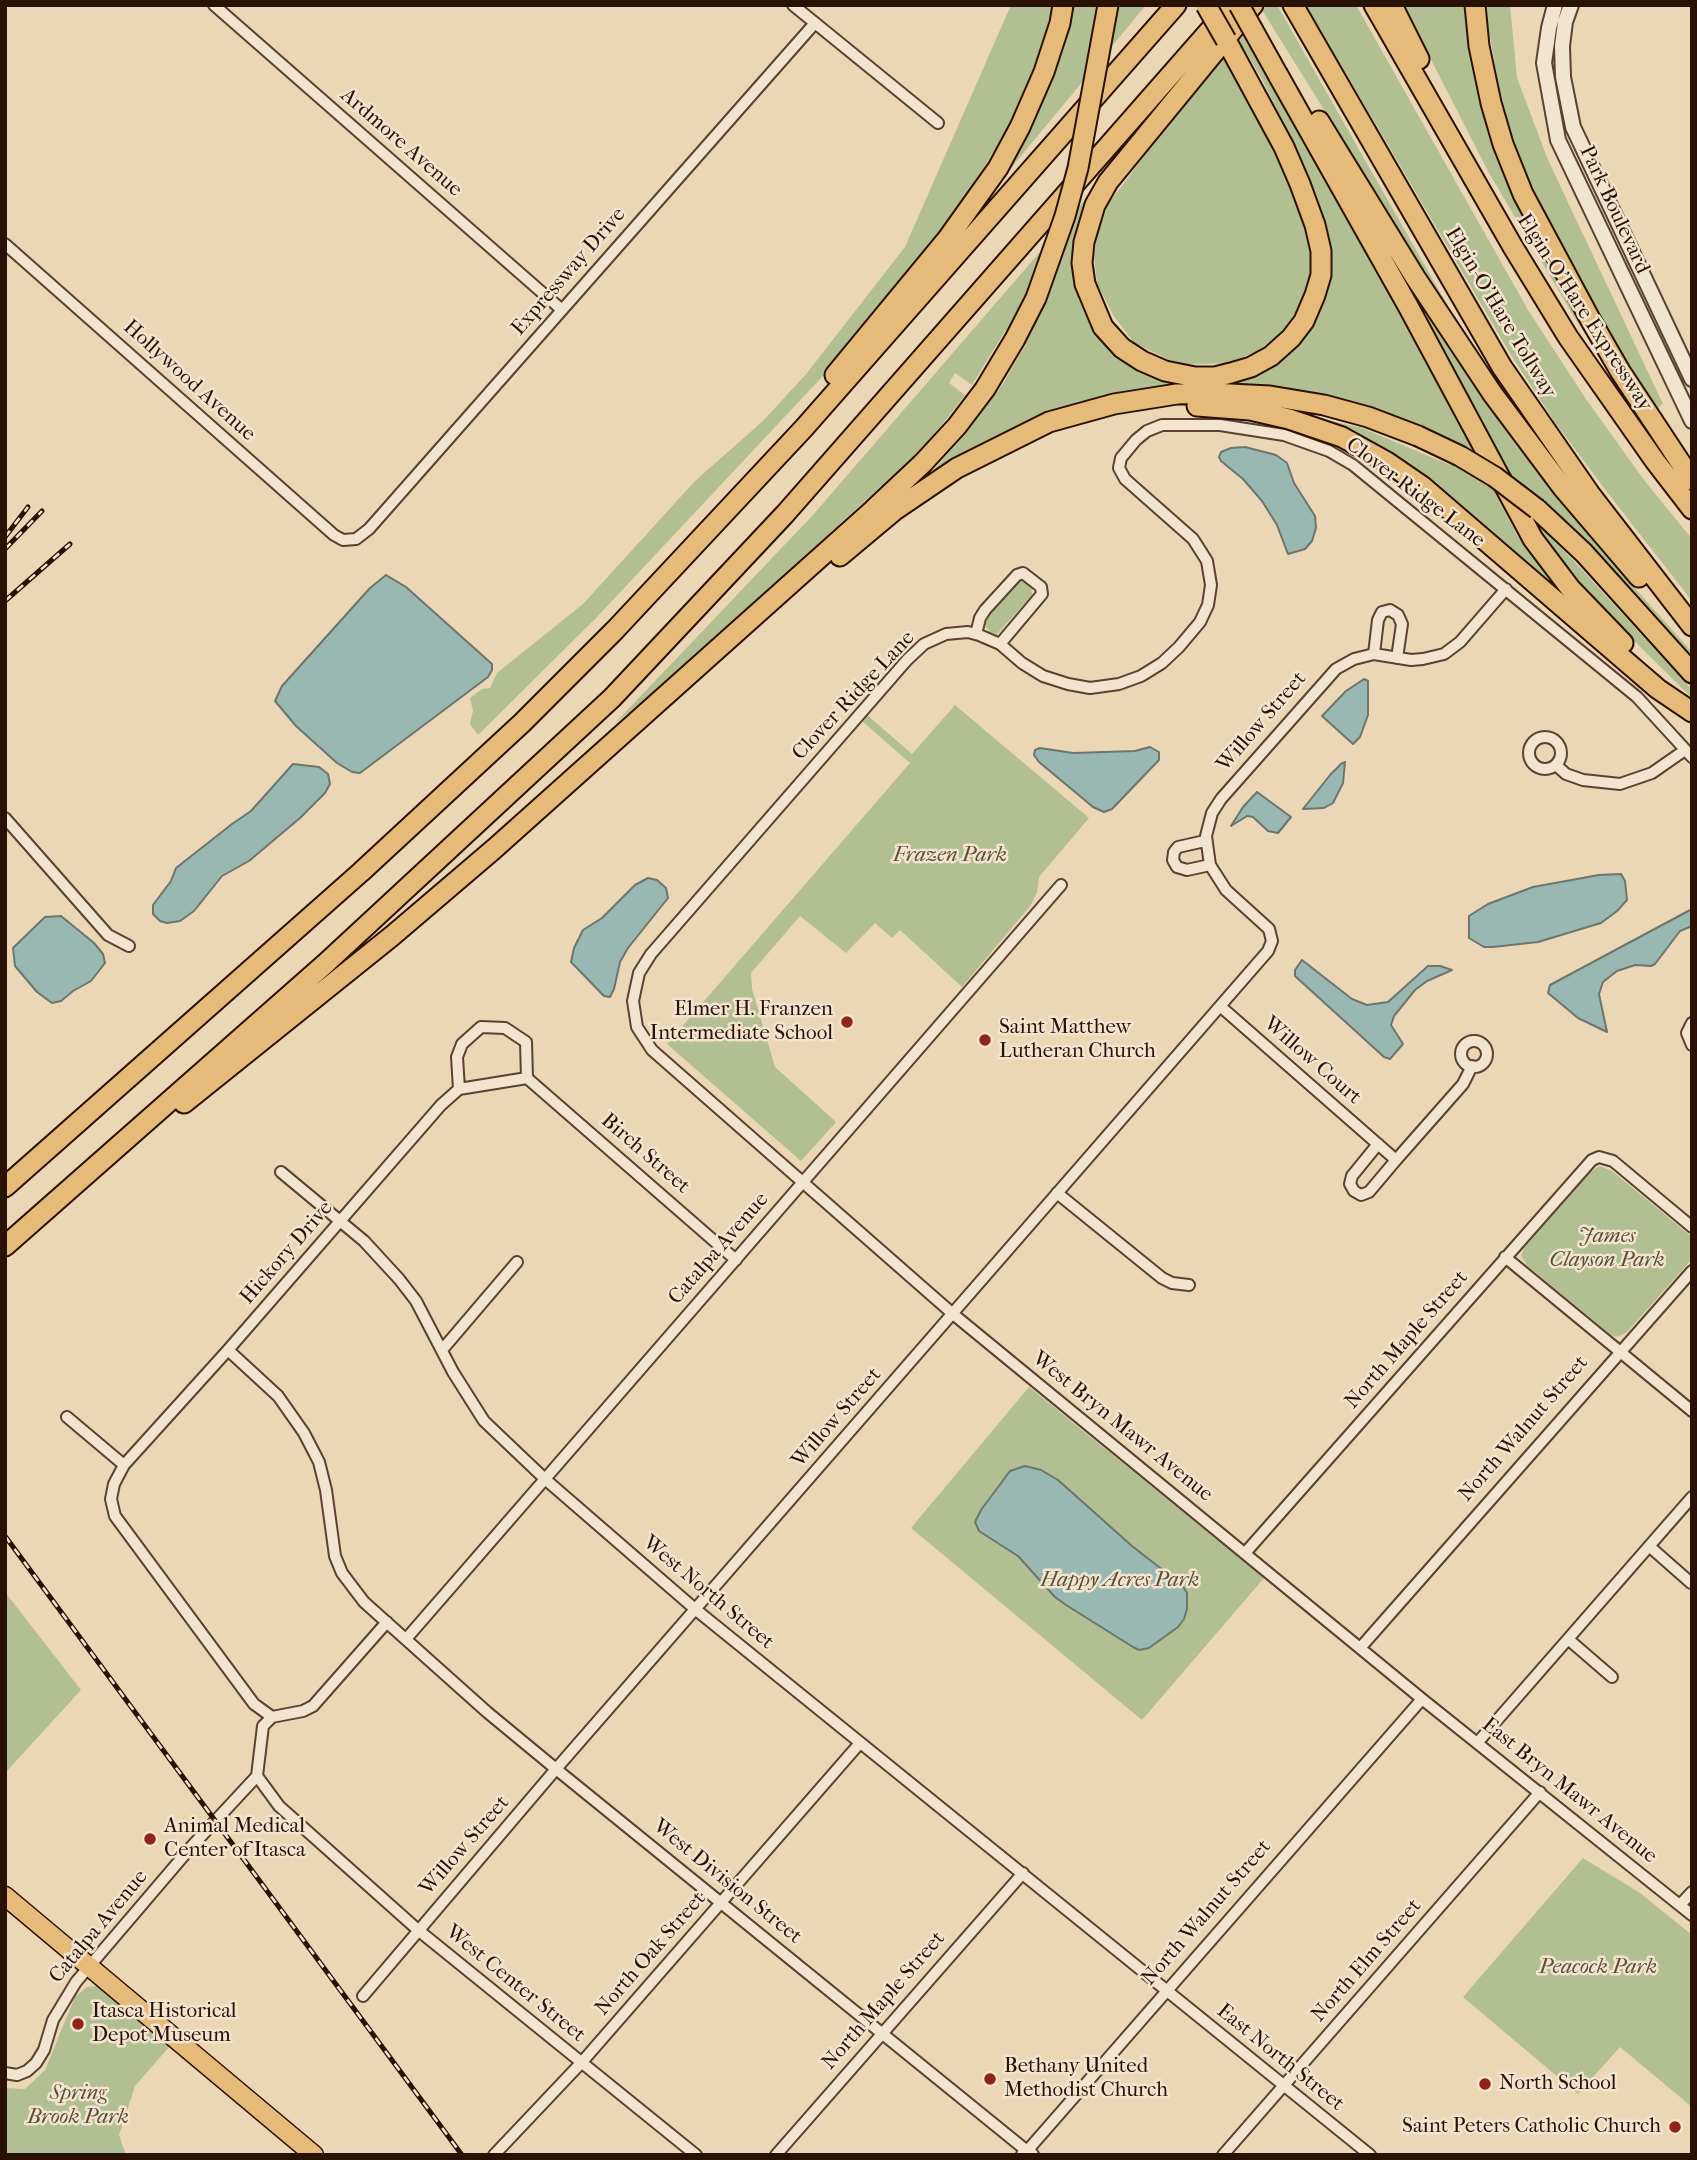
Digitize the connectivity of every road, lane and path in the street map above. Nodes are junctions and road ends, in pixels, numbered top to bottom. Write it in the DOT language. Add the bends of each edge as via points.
graph roads {
  1 [pos="215,5"];
  2 [pos="793,5"];
  3 [pos="1063,5"];
  4 [pos="1108,5"];
  5 [pos="1175,5"];
  6 [pos="1206,5"];
  7 [pos="1232,5"];
  8 [pos="1239,5"];
  9 [pos="1251,5"];
  10 [pos="1293,5"];
  11 [pos="1374,5"];
  12 [pos="1392,5"];
  13 [pos="1475,5"];
  14 [pos="1555,5"];
  15 [pos="1571,5"];
  16 [pos="814,23"];
  17 [pos="1284,74"];
  18 [pos="937,123"];
  19 [pos="1449,134"];
  20 [pos="5,244"];
  21 [pos="562,310"];
  22 [pos="1692,379"];
  23 [pos="1692,421"];
  24 [pos="1027,434"];
  25 [pos="1692,480"];
  26 [pos="745,492"];
  27 [pos="1692,509"];
  28 [pos="349,540"];
  29 [pos="1506,589"];
  30 [pos="1692,628"];
  31 [pos="976,634"];
  32 [pos="1000,644"];
  33 [pos="1374,654"];
  34 [pos="1396,657"];
  35 [pos="693,670"];
  36 [pos="1692,673"];
  37 [pos="1692,711"];
  38 [pos="1688,753"];
  39 [pos="1556,765"];
  40 [pos="5,818"];
  41 [pos="1205,841"];
  42 [pos="1210,864"];
  43 [pos="1061,885"];
  44 [pos="129,946"];
  45 [pos="1220,1006"];
  46 [pos="1692,1023"];
  47 [pos="1692,1045"];
  48 [pos="1472,1066"];
  49 [pos="527,1078"];
  50 [pos="459,1089"];
  51 [pos="1378,1144"];
  52 [pos="1396,1160"];
  53 [pos="93,1170"];
  54 [pos="281,1172"];
  55 [pos="802,1182"];
  56 [pos="5,1187"];
  57 [pos="1057,1193"];
  58 [pos="339,1221"];
  59 [pos="1692,1227"];
  60 [pos="5,1246"];
  61 [pos="1505,1258"];
  62 [pos="736,1260"];
  63 [pos="517,1262"];
  64 [pos="1692,1271"];
  65 [pos="1189,1285"];
  66 [pos="953,1314"];
  67 [pos="228,1350"];
  68 [pos="442,1350"];
  69 [pos="1620,1352"];
  70 [pos="1692,1411"];
  71 [pos="67,1417"];
  72 [pos="124,1465"];
  73 [pos="545,1479"];
  74 [pos="1692,1497"];
  75 [pos="1649,1546"];
  76 [pos="1246,1552"];
  77 [pos="1691,1583"];
  78 [pos="695,1609"];
  79 [pos="387,1622"];
  80 [pos="406,1639"];
  81 [pos="1568,1639"];
  82 [pos="1361,1647"];
  83 [pos="1612,1677"];
  84 [pos="1422,1699"];
  85 [pos="272,1717"];
  86 [pos="1478,1742"];
  87 [pos="860,1743"];
  88 [pos="556,1769"];
  89 [pos="257,1776"];
  90 [pos="1540,1792"];
  91 [pos="1023,1873"];
  92 [pos="1692,1892"];
  93 [pos="5,1896"];
  94 [pos="722,1902"];
  95 [pos="1680,1905"];
  96 [pos="1692,1915"];
  97 [pos="418,1930"];
  98 [pos="87,1967"];
  99 [pos="1167,1992"];
  100 [pos="363,1996"];
  101 [pos="882,2032"];
  102 [pos="582,2062"];
  103 [pos="5,2073"];
  104 [pos="1283,2086"];
  105 [pos="1027,2154"];
  106 [pos="314,2155"];
  107 [pos="494,2155"];
  108 [pos="696,2155"];
  109 [pos="776,2155"];
  110 [pos="1223,2155"];
  111 [pos="1370,2155"];
  1 -- 21 [label="street, Ardmore Avenue"];
  2 -- 16 [label="street"];
  3 -- 26 [label="highway" via="1044,72 1020,127 985,187"];
  4 -- 35 [label="highway, bridge" via="1065,216 1036,298 985,389 923,463"];
  5 -- 26 [label="highway"];
  6 -- 9 [label="highway, bridge" via="1244,73 1284,147 1315,225 1321,275 1304,321 1271,356 1215,377 1195,377 1142,361 1103,327 1085,284 1084,242 1095,205 1108,182"];
  7 -- 53 [label="highway" via="785,514 612,698 325,964"];
  8 -- 17 [label="highway, bridge"];
  9 -- 17 [label="highway"];
  10 -- 30 [label="highway, Elgin-O'Hare Tollway" via="1502,367 1590,494"];
  11 -- 19 [label="highway"];
  12 -- 19 [label="highway"];
  13 -- 25 [label="highway" via="1491,103 1523,194 1626,380"];
  14 -- 23 [label="street, Park Boulevard" via="1544,64 1558,140"];
  15 -- 22 [label="street, Park Boulevard" via="1562,46 1573,127"];
  16 -- 18 [label="street"];
  16 -- 21 [label="street, Expressway Drive"];
  17 -- 30 [label="highway" via="1527,441 1622,558 1670,612"];
  17 -- 37 [label="highway" via="1533,539 1598,619"];
  19 -- 27 [label="highway, Elgin-O'Hare Expressway" via="1568,337"];
  20 -- 28 [label="street, Hollywood Avenue" via="334,535"];
  21 -- 28 [label="street, Expressway Drive" via="369,529"];
  24 -- 35 [label="highway" via="957,468 906,503 729,649"];
  24 -- 36 [label="highway, bridge" via="1049,422 1114,404 1177,394 1270,396 1368,417 1460,456 1536,509 1592,561"];
  24 -- 37 [label="highway" via="1127,411 1177,405 1250,410 1342,438 1422,486 1658,689"];
  26 -- 56 [label="highway" via="606,640 461,781"];
  29 -- 32 [label="street, Clover Ridge Lane" via="1353,465 1329,451 1252,429 1162,425 1136,440 1119,468 1125,479 1190,536 1205,557 1210,597 1197,625 1152,670 1126,682 1097,687 1042,676"];
  29 -- 34 [label="street, Willow Street" via="1452,649 1423,659"];
  29 -- 38 [label="street, Clover Ridge Lane" via="1637,697"];
  31 -- 32 [label="street, Clover Ridge Lane"];
  31 -- 32 [label="street" via="985,610 1023,573 1041,587 1042,594"];
  31 -- 55 [label="street, Clover Ridge Lane" via="946,634 915,650 651,954 637,978 635,1018 650,1048"];
  33 -- 34 [label="street, Willow Street"];
  33 -- 34 [label="street" via="1378,620 1382,612 1390,610 1402,624"];
  33 -- 41 [label="street, Willow Street" via="1343,664 1324,680 1221,799"];
  35 -- 53 [label="highway" via="392,936 202,1090"];
  38 -- 39 [label="street" via="1620,784 1583,780"];
  40 -- 44 [label="street" via="108,935"];
  41 -- 42 [label="street, Willow Street"];
  41 -- 42 [label="street" via="1178,847 1173,860 1187,870"];
  42 -- 45 [label="street, Willow Street" via="1220,883 1267,926 1273,938 1268,951"];
  43 -- 55 [label="street, Catalpa Avenue"];
  45 -- 51 [label="street, Willow Court"];
  45 -- 57 [label="street, Willow Street"];
  46 -- 47 [label="street" via="1687,1033"];
  48 -- 52 [label="street" via="1463,1084"];
  49 -- 50 [label="street"];
  49 -- 50 [label="street" via="526,1042 505,1028 481,1027 462,1044 457,1057"];
  49 -- 62 [label="street, Birch Street"];
  50 -- 58 [label="street, Hickory Drive"];
  51 -- 52 [label="street, Willow Court"];
  51 -- 52 [label="street" via="1352,1176 1354,1191 1361,1195 1369,1192"];
  53 -- 60 [label="highway"];
  54 -- 58 [label="street, West North Street"];
  55 -- 62 [label="street, Catalpa Avenue"];
  55 -- 66 [label="street, West Bryn Mawr Avenue"];
  57 -- 65 [label="street" via="1162,1278"];
  57 -- 66 [label="street, Willow Street"];
  58 -- 67 [label="street, Hickory Drive"];
  58 -- 68 [label="street, West North Street" via="399,1279"];
  59 -- 61 [label="street, North Maple Street" via="1618,1165 1599,1157 1580,1171"];
  61 -- 69 [label="street"];
  61 -- 76 [label="street, North Maple Street"];
  62 -- 73 [label="street, Catalpa Avenue"];
  63 -- 68 [label="street"];
  64 -- 69 [label="street, North Walnut Street"];
  66 -- 76 [label="street, West Bryn Mawr Avenue"];
  66 -- 78 [label="street, Willow Street"];
  67 -- 72 [label="street, Hickory Drive"];
  67 -- 79 [label="street" via="278,1396 304,1433 319,1462 342,1573"];
  68 -- 73 [label="street, West North Street" via="484,1421"];
  69 -- 70 [label="street"];
  69 -- 82 [label="street, North Walnut Street"];
  71 -- 72 [label="street"];
  72 -- 85 [label="street" via="111,1492 115,1516 254,1704"];
  73 -- 78 [label="street, West North Street"];
  73 -- 80 [label="street, Catalpa Avenue"];
  74 -- 75 [label="street"];
  75 -- 77 [label="street"];
  75 -- 81 [label="street"];
  76 -- 82 [label="street, West Bryn Mawr Avenue"];
  78 -- 87 [label="street, West North Street"];
  78 -- 88 [label="street, Willow Street"];
  79 -- 80 [label="street, West Division Street"];
  79 -- 85 [label="street" via="313,1706"];
  80 -- 88 [label="street, West Division Street"];
  81 -- 83 [label="street"];
  81 -- 86 [label="street"];
  82 -- 84 [label="street, West Bryn Mawr Avenue"];
  84 -- 86 [label="street, East Bryn Mawr Avenue"];
  84 -- 99 [label="street, North Walnut Street"];
  85 -- 89 [label="street" via="263,1726"];
  86 -- 90 [label="street, East Bryn Mawr Avenue"];
  87 -- 91 [label="street, West North Street"];
  87 -- 94 [label="street, North Oak Street"];
  88 -- 94 [label="street, West Division Street"];
  88 -- 97 [label="street, Willow Street"];
  89 -- 97 [label="street, West Center Street" via="279,1807"];
  89 -- 98 [label="street, Catalpa Avenue"];
  90 -- 95 [label="street, East Bryn Mawr Avenue"];
  90 -- 104 [label="street, North Elm Street"];
  91 -- 99 [label="street, West North Street"];
  91 -- 101 [label="street, North Maple Street"];
  92 -- 95 [label="street"];
  93 -- 98 [label="main road"];
  94 -- 101 [label="street, West Division Street"];
  94 -- 102 [label="street, North Oak Street"];
  95 -- 96 [label="street, East Bryn Mawr Avenue"];
  97 -- 100 [label="street, Willow Street"];
  97 -- 102 [label="street, West Center Street"];
  98 -- 103 [label="street, Catalpa Avenue" via="61,2003 36,2063 17,2075"];
  98 -- 106 [label="main road"];
  99 -- 104 [label="street, East North Street"];
  99 -- 105 [label="street, North Walnut Street"];
  101 -- 105 [label="street, West Division Street"];
  101 -- 109 [label="street, North Maple Street"];
  102 -- 107 [label="street, North Oak Street"];
  102 -- 108 [label="street, West Center Street"];
  104 -- 110 [label="street, North Elm Street"];
  104 -- 111 [label="street, East North Street"];
}
